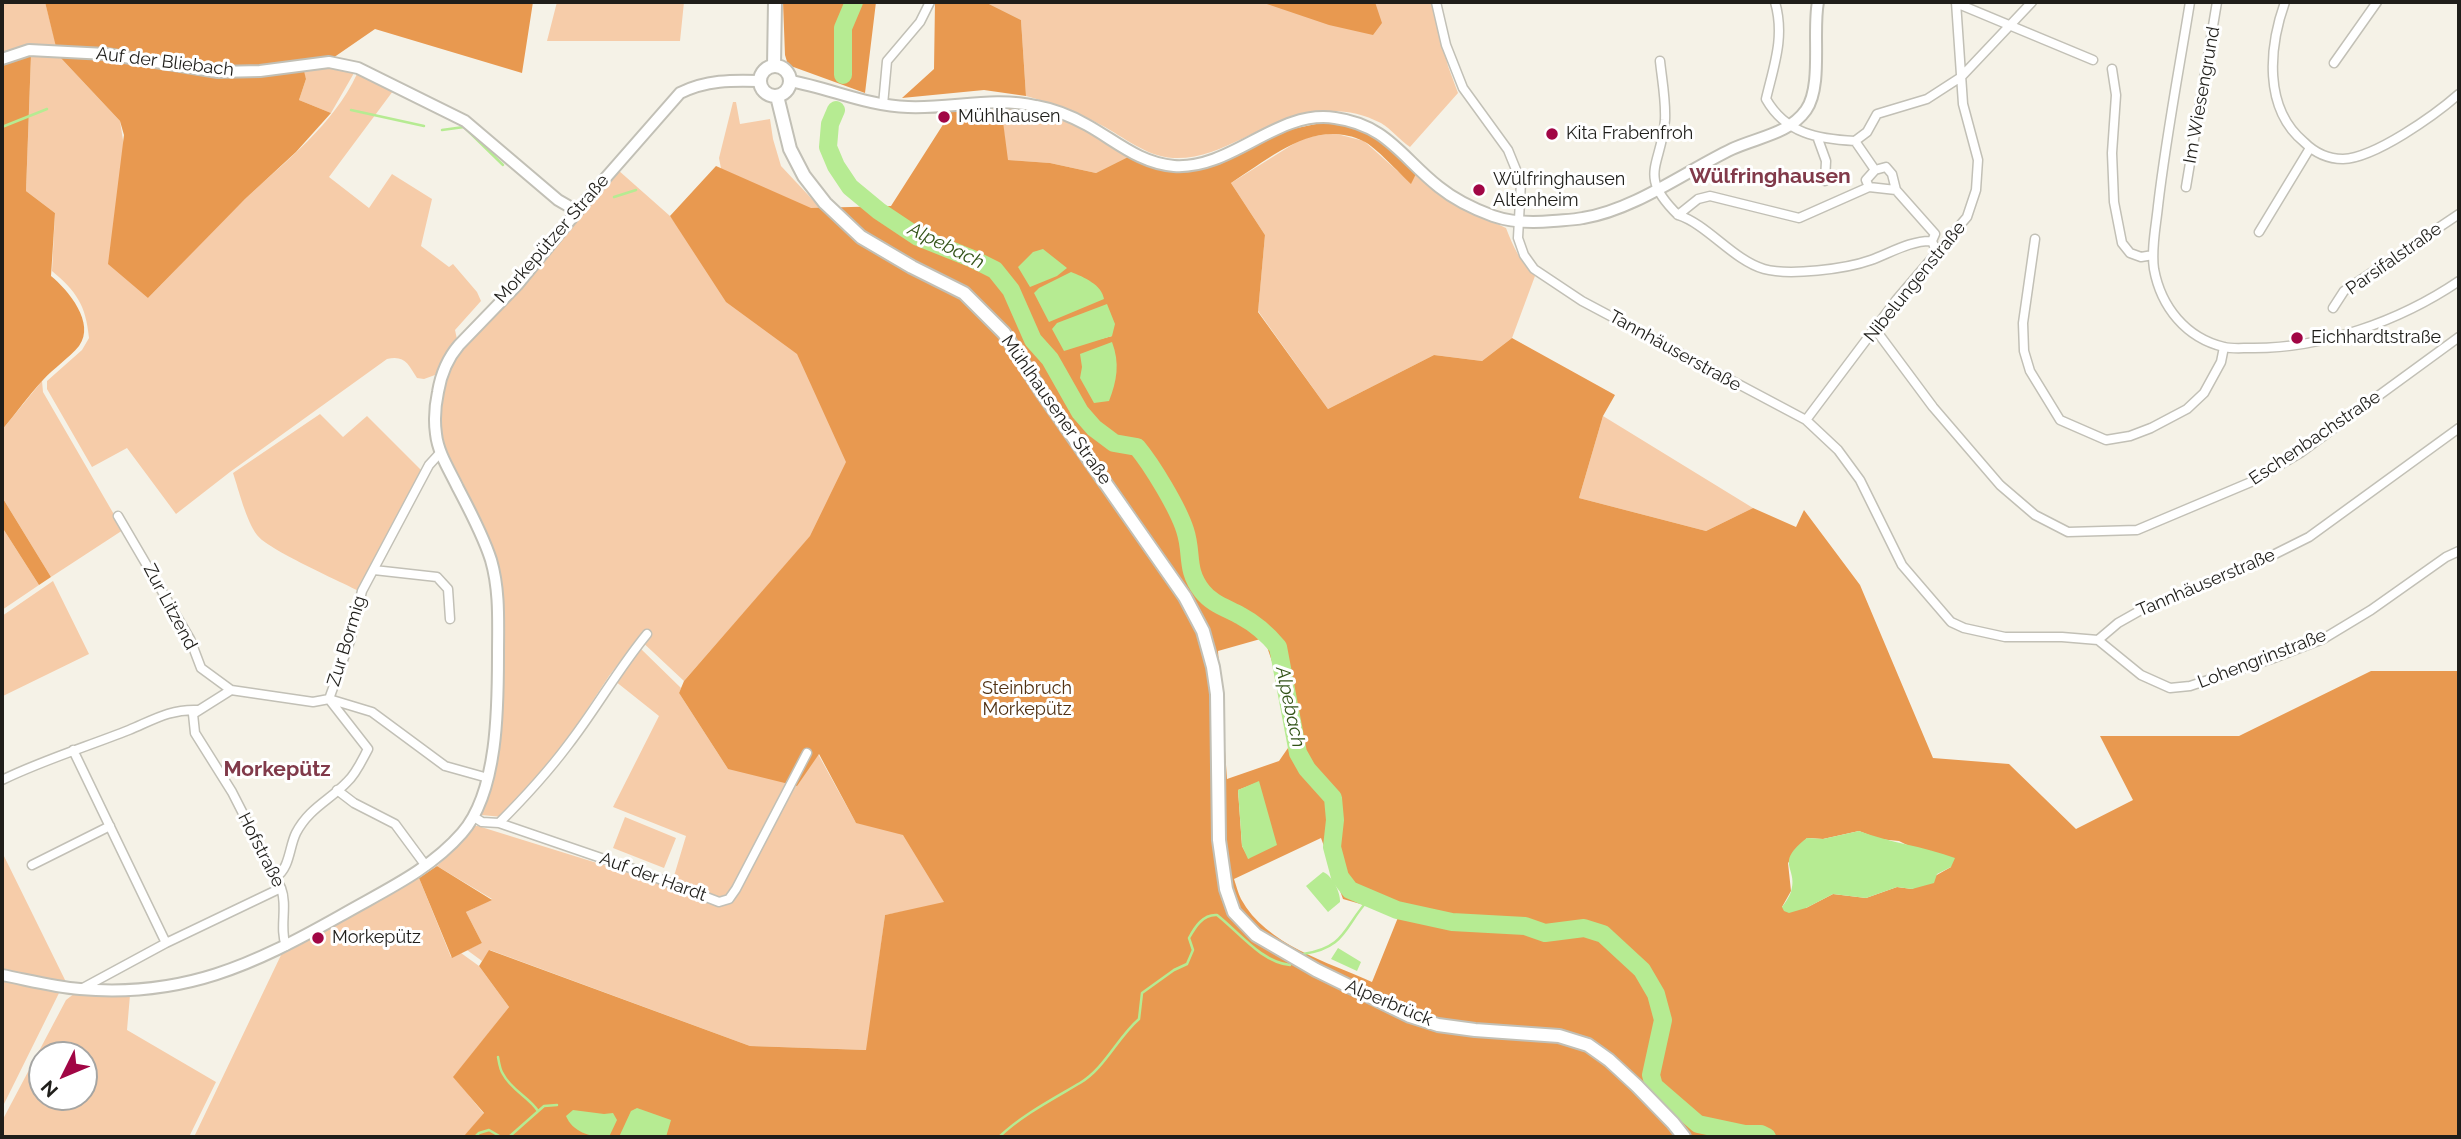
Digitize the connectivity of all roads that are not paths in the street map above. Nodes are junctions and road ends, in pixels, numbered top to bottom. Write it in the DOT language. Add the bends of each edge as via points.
graph roads {
  1 [pos="775,2"];
  2 [pos="930,2"];
  3 [pos="1436,2"];
  4 [pos="1775,2"];
  5 [pos="1818,2"];
  6 [pos="1956,2"];
  7 [pos="2032,2"];
  8 [pos="2190,2"];
  9 [pos="2217,2"];
  10 [pos="2285,2"];
  11 [pos="2377,2"];
  12 [pos="2010,24"];
  13 [pos="2,59"];
  14 [pos="2093,60"];
  15 [pos="1660,61"];
  16 [pos="2334,63"];
  17 [pos="774,66"];
  18 [pos="2112,69"];
  19 [pos="1961,77"];
  20 [pos="760,81"];
  21 [pos="790,81"];
  22 [pos="2459,94"];
  23 [pos="777,96"];
  24 [pos="883,105"];
  25 [pos="1791,125"];
  26 [pos="1818,139"];
  27 [pos="1855,141"];
  28 [pos="2310,148"];
  29 [pos="1875,170"];
  30 [pos="1825,181"];
  31 [pos="1869,187"];
  32 [pos="2186,187"];
  33 [pos="1657,189"];
  34 [pos="1896,190"];
  35 [pos="577,211"];
  36 [pos="2459,214"];
  37 [pos="1678,215"];
  38 [pos="1521,223"];
  39 [pos="2259,232"];
  40 [pos="1933,238"];
  41 [pos="2035,239"];
  42 [pos="1943,246"];
  43 [pos="2153,255"];
  44 [pos="2459,281"];
  45 [pos="2333,308"];
  46 [pos="1875,329"];
  47 [pos="2459,337"];
  48 [pos="2224,348"];
  49 [pos="1806,420"];
  50 [pos="2459,428"];
  51 [pos="440,453"];
  52 [pos="118,516"];
  53 [pos="2459,551"];
  54 [pos="374,570"];
  55 [pos="450,619"];
  56 [pos="648,634"];
  57 [pos="2098,640"];
  58 [pos="231,690"];
  59 [pos="329,699"];
  60 [pos="197,710"];
  61 [pos="73,750"];
  62 [pos="807,753"];
  63 [pos="488,778"];
  64 [pos="2,780"];
  65 [pos="337,790"];
  66 [pos="1218,799"];
  67 [pos="474,817"];
  68 [pos="499,822"];
  69 [pos="110,826"];
  70 [pos="32,865"];
  71 [pos="426,866"];
  72 [pos="276,877"];
  73 [pos="281,888"];
  74 [pos="166,943"];
  75 [pos="286,946"];
  76 [pos="2,975"];
  77 [pos="81,989"];
  78 [pos="1684,1137"];
  1 -- 17 [label="main road"];
  2 -- 24 [label="street" via="920,22 887,61"];
  3 -- 38 [label="street, Tannhäuserstraße" via="1463,88 1517,169"];
  4 -- 25 [label="street" via="1780,25 1778,55 1766,99"];
  5 -- 25 [label="street" via="1813,92 1808,108"];
  6 -- 12 [label="street"];
  6 -- 19 [label="street, Nibelungenstraße"];
  7 -- 12 [label="street"];
  8 -- 43 [label="street" via="2162,168"];
  9 -- 32 [label="street, Im Wiesengrund"];
  10 -- 28 [label="street" via="2274,48 2277,104 2294,135"];
  11 -- 16 [label="street"];
  12 -- 14 [label="street"];
  12 -- 19 [label="street"];
  13 -- 35 [label="street, Auf der Bliebach" via="29,50 106,54 218,72 329,62 358,68 465,121"];
  15 -- 33 [label="street" via="1665,124 1653,177"];
  17 -- 20 [label="main road" via="762,72"];
  17 -- 21 [label="main road" via="785,70"];
  18 -- 43 [label="street" via="2116,95 2114,202 2122,243 2130,253"];
  19 -- 27 [label="street" via="1927,99 1877,114 1867,132"];
  19 -- 42 [label="street, Nibelungenstraße" via="1978,160 1976,190 1967,217"];
  20 -- 23 [label="main road" via="765,92"];
  20 -- 35 [label="street, Morkepützer Straße" via="713,82 680,93"];
  21 -- 23 [label="main road"];
  21 -- 24 [label="street"];
  22 -- 28 [label="street" via="2439,112 2360,156 2342,159"];
  23 -- 66 [label="main road, Mühlhausener Straße" via="795,161 825,203 862,237 964,293 1004,333 1179,587 1203,631 1213,667"];
  24 -- 38 [label="street" via="934,107 1001,100 1035,106 1084,123 1130,153 1176,166 1211,161 1282,127 1332,117 1379,131 1439,187 1462,202"];
  25 -- 26 [label="street"];
  25 -- 33 [label="street" via="1734,148"];
  26 -- 27 [label="street"];
  26 -- 30 [label="street" via="1826,161"];
  27 -- 29 [label="street"];
  28 -- 39 [label="street"];
  29 -- 31 [label="street" via="1866,180"];
  29 -- 34 [label="street" via="1886,167"];
  31 -- 34 [label="street"];
  31 -- 37 [label="street" via="1799,218 1710,196 1698,199"];
  33 -- 37 [label="street"];
  33 -- 38 [label="street" via="1586,218"];
  34 -- 40 [label="street"];
  35 -- 51 [label="street, Morkepützer Straße" via="517,285 451,354 435,407"];
  36 -- 45 [label="street, Parsifalstraße" via="2344,291"];
  37 -- 40 [label="street" via="1764,269 1838,268"];
  38 -- 49 [label="street, Tannhäuserstraße" via="1518,238 1534,269 1582,301"];
  40 -- 42 [label="street" via="1943,238"];
  41 -- 48 [label="street" via="2024,312 2024,352 2029,371 2060,420 2106,440 2151,428 2187,409 2204,393"];
  42 -- 46 [label="street, Nibelungenstraße"];
  43 -- 48 [label="street" via="2157,284 2172,314 2184,327"];
  44 -- 48 [label="street" via="2398,314 2344,334 2286,347"];
  46 -- 47 [label="street, Eschenbachstraße" via="1933,407 2000,485 2035,516 2068,532 2137,530 2251,482 2300,453"];
  46 -- 49 [label="street, Nibelungenstraße"];
  49 -- 57 [label="street, Tannhäuserstraße" via="1838,450 1860,480 1902,565 1951,622 2005,637"];
  50 -- 57 [label="street, Tannhäuserstraße" via="2309,537 2141,610"];
  51 -- 54 [label="street, Zur Bormig" via="429,465"];
  51 -- 63 [label="street, Morkepützer Straße" via="491,561 499,606 498,697"];
  52 -- 58 [label="street, Zur Litzend" via="190,639 201,668"];
  53 -- 57 [label="street, Lohengrinstraße" via="2323,639 2190,686 2170,688 2141,675"];
  54 -- 55 [label="street" via="437,577 448,589"];
  54 -- 59 [label="street, Zur Bormig" via="362,591"];
  56 -- 68 [label="street" via="569,744"];
  58 -- 59 [label="street" via="313,702"];
  58 -- 60 [label="street"];
  59 -- 63 [label="street" via="372,712 445,766"];
  59 -- 65 [label="street, Zur Bormig" via="368,749 348,782"];
  60 -- 61 [label="street" via="178,709"];
  60 -- 72 [label="street, Hofstraße" via="192,720 195,733"];
  61 -- 64 [label="street"];
  61 -- 69 [label="street"];
  62 -- 68 [label="street, Auf der Hardt" via="736,889 729,899 719,902"];
  63 -- 67 [label="street, Morkepützer Straße"];
  65 -- 71 [label="street" via="395,824"];
  65 -- 72 [label="street, Zur Bormig" via="306,818 295,834 283,872"];
  66 -- 78 [label="main road, Alperbrück" via="1226,890 1234,912 1256,936 1428,1022 1559,1036 1588,1045 1637,1086"];
  67 -- 68 [label="street, Auf der Hardt"];
  67 -- 71 [label="street, Morkepützer Straße"];
  69 -- 70 [label="street"];
  69 -- 74 [label="street"];
  71 -- 75 [label="street, Morkepützer Straße"];
  72 -- 73 [label="street, Hofstraße"];
  73 -- 74 [label="street"];
  73 -- 75 [label="street, Hofstraße"];
  74 -- 77 [label="street"];
  75 -- 77 [label="street, Morkepützer Straße" via="230,971 179,984 134,990"];
  76 -- 77 [label="street, Morkepützer Straße"];
}
